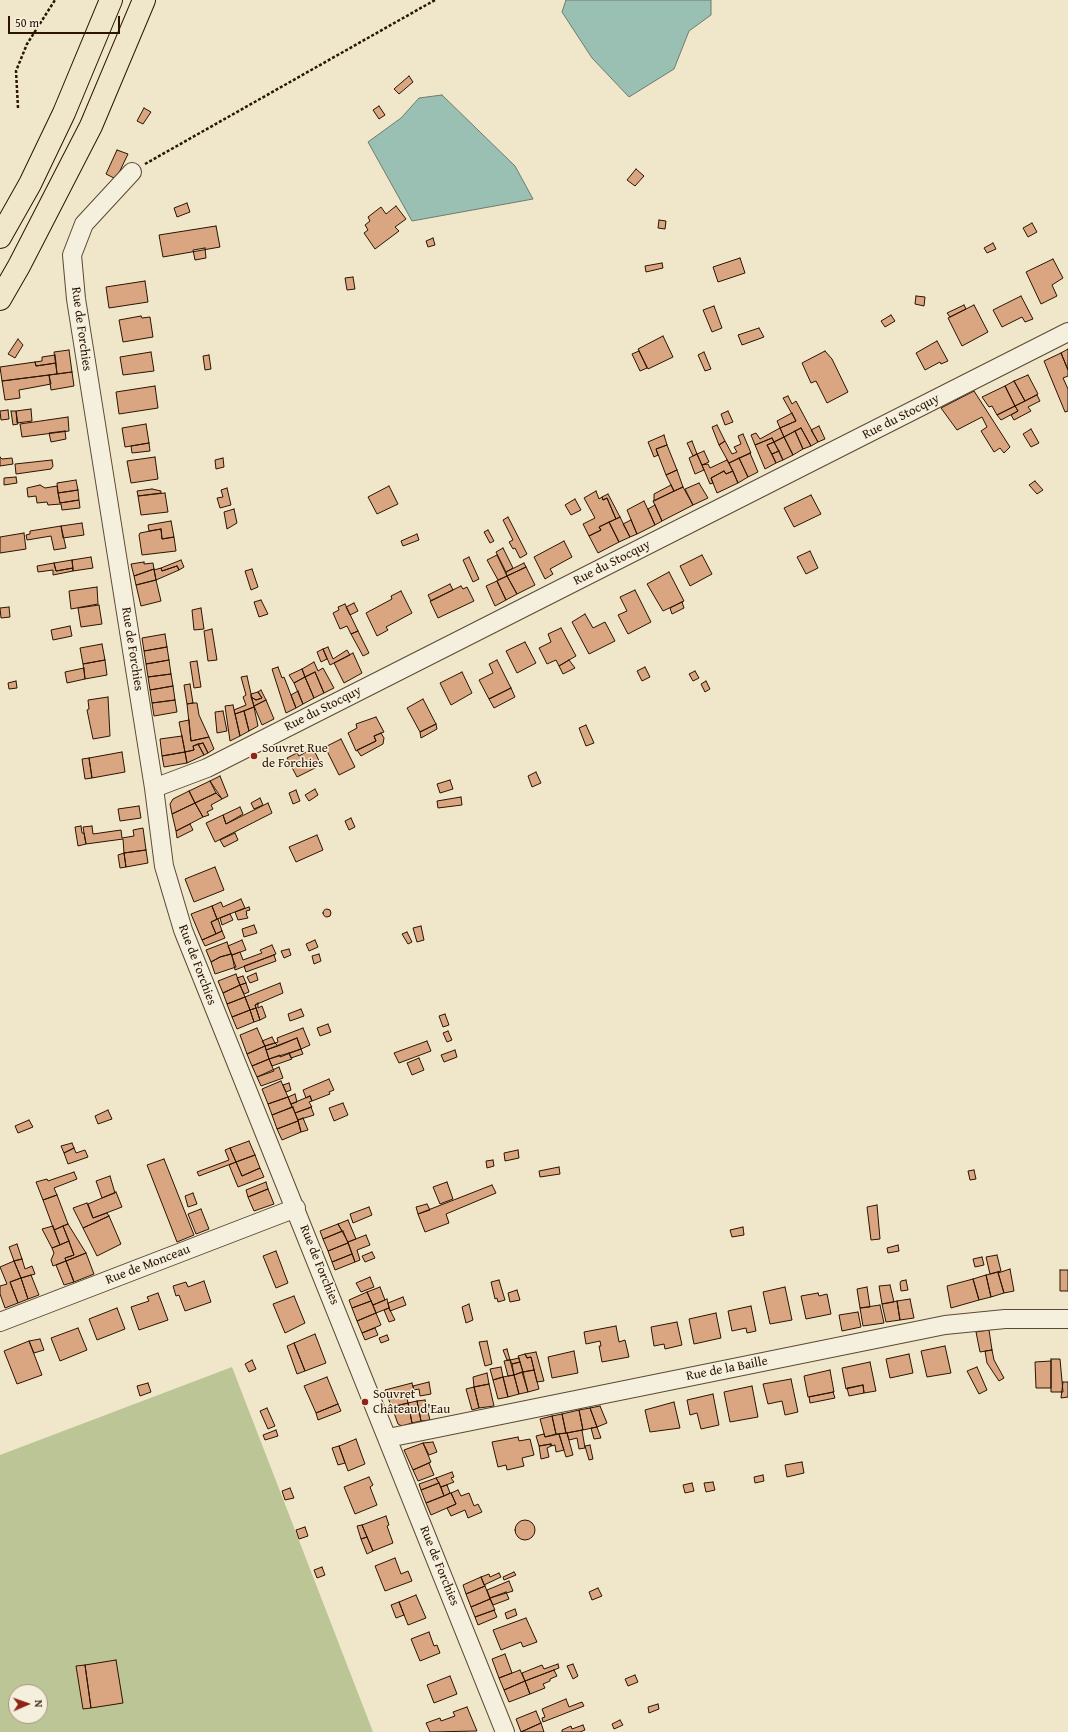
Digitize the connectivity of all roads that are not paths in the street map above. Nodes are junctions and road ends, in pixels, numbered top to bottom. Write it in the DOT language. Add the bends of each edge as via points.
graph roads {
  1 [pos="111,0"];
  2 [pos="144,0"];
  3 [pos="132,172"];
  4 [pos="0,237"];
  5 [pos="0,298"];
  6 [pos="1068,332"];
  7 [pos="154,788"];
  8 [pos="296,1208"];
  9 [pos="1068,1319"];
  10 [pos="0,1322"];
  11 [pos="388,1438"];
  12 [pos="505,1732"];
  1 -- 4 [label="main road" via="64,113 30,184"];
  2 -- 5 [label="main road" via="91,126"];
  3 -- 7 [label="street, Rue de Forchies" via="84,224 72,254 76,299"];
  6 -- 7 [label="street, Rue du Stocquy" via="206,768"];
  7 -- 8 [label="street, Rue de Forchies" via="164,866 183,930"];
  8 -- 10 [label="street, Rue de Monceau"];
  8 -- 11 [label="street, Rue de Forchies"];
  9 -- 11 [label="street, Rue de la Baille" via="1005,1319 945,1325"];
  11 -- 12 [label="street, Rue de Forchies"];
}
